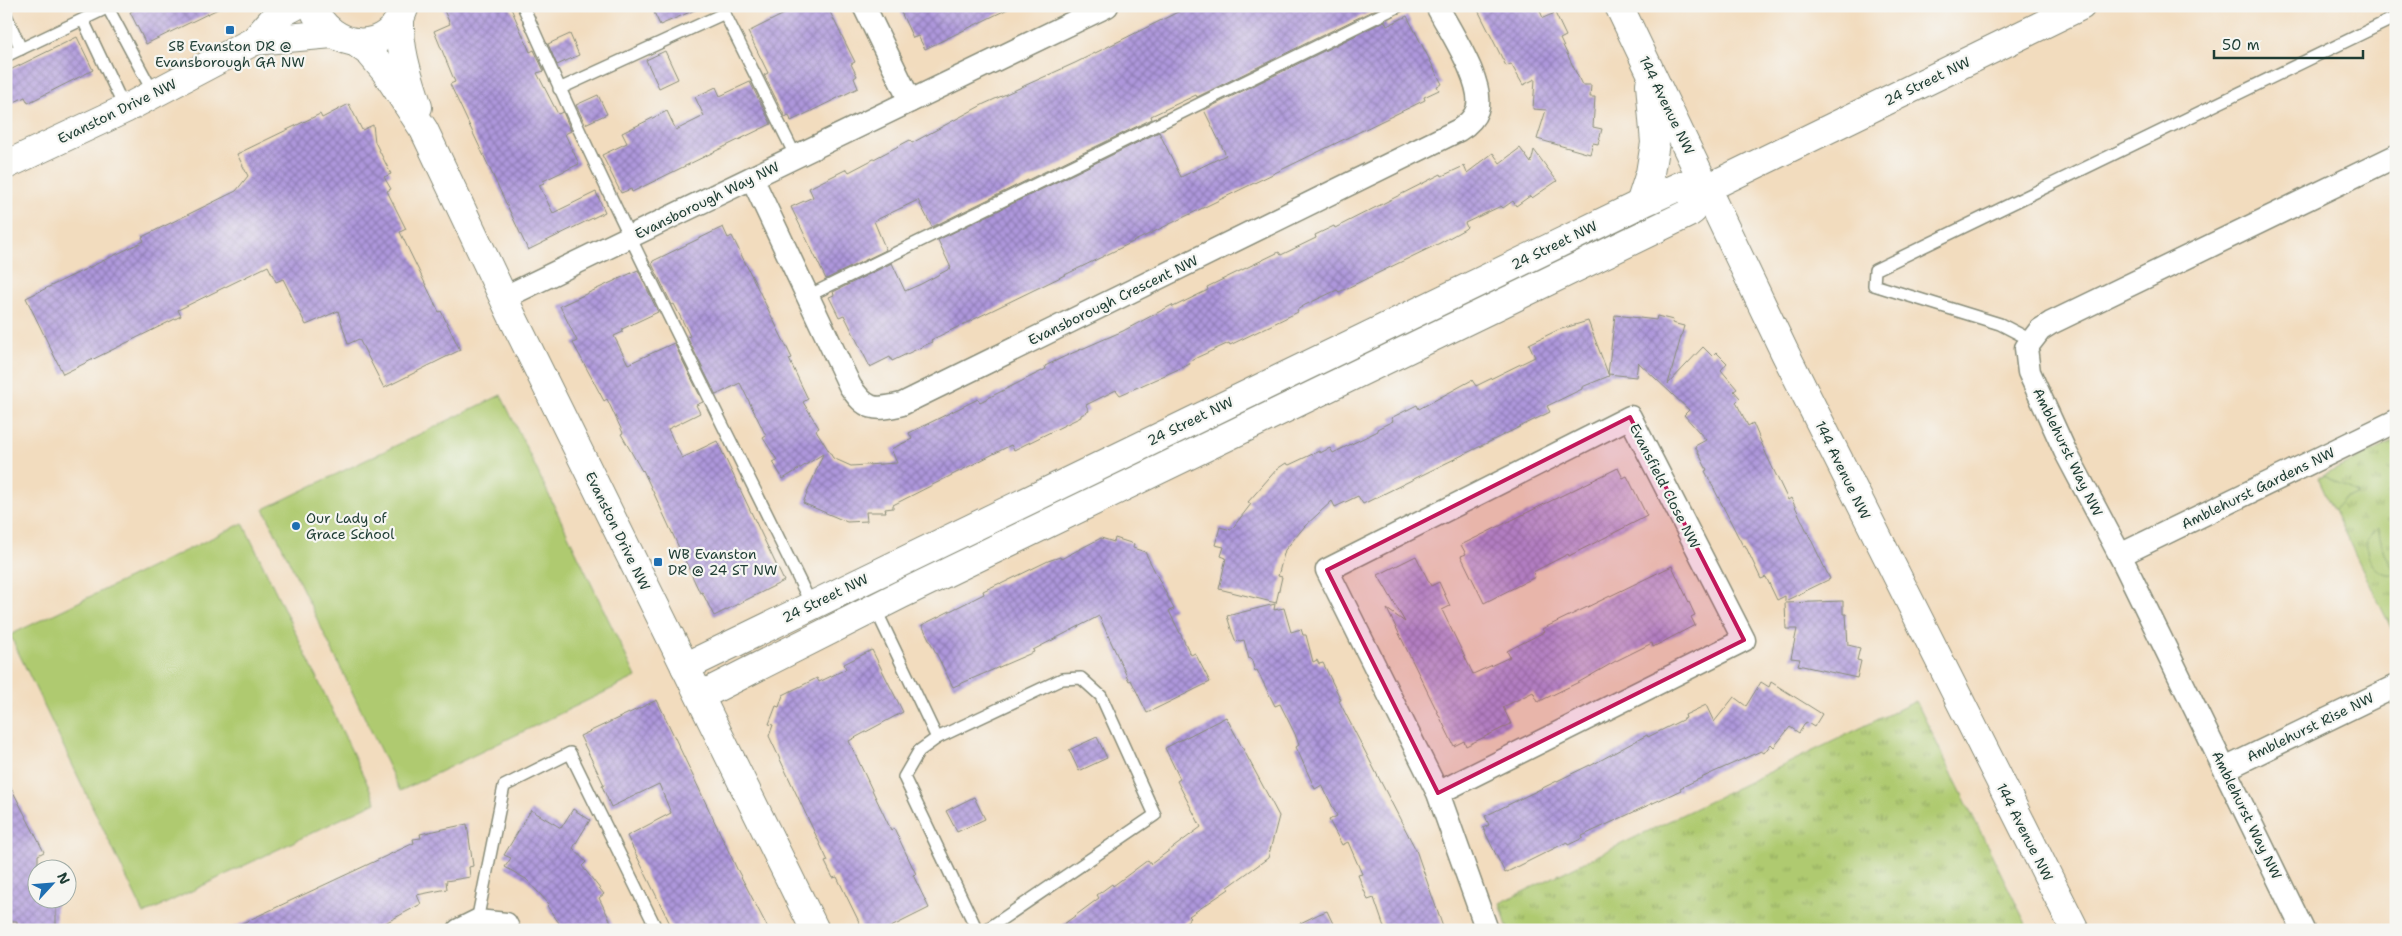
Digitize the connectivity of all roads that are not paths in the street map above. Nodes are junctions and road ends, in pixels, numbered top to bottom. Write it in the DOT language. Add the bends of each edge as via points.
graph roads {
  1 [pos="295,6"];
  2 [pos="312,6"];
  3 [pos="523,6"];
  4 [pos="864,6"];
  5 [pos="1107,6"];
  6 [pos="1399,6"];
  7 [pos="1437,6"];
  8 [pos="1619,6"];
  9 [pos="2081,6"];
  10 [pos="110,7"];
  11 [pos="723,10"];
  12 [pos="403,13"];
  13 [pos="6,15"];
  14 [pos="2396,17"];
  15 [pos="83,20"];
  16 [pos="343,38"];
  17 [pos="254,41"];
  18 [pos="21,49"];
  19 [pos="6,56"];
  20 [pos="1648,67"];
  21 [pos="560,89"];
  22 [pos="154,94"];
  23 [pos="910,100"];
  24 [pos="125,109"];
  25 [pos="424,130"];
  26 [pos="2396,156"];
  27 [pos="796,157"];
  28 [pos="6,165"];
  29 [pos="752,178"];
  30 [pos="1700,192"];
  31 [pos="1640,204"];
  32 [pos="631,237"];
  33 [pos="808,296"];
  34 [pos="503,298"];
  35 [pos="2031,340"];
  36 [pos="2396,421"];
  37 [pos="2120,555"];
  38 [pos="811,604"];
  39 [pos="875,608"];
  40 [pos="685,667"];
  41 [pos="2396,686"];
  42 [pos="700,696"];
  43 [pos="937,738"];
  44 [pos="2225,769"];
  45 [pos="1438,793"];
  46 [pos="468,925"];
  47 [pos="509,930"];
  48 [pos="657,930"];
  49 [pos="815,930"];
  50 [pos="977,930"];
  51 [pos="986,930"];
  52 [pos="1487,930"];
  53 [pos="2075,930"];
  54 [pos="2303,930"];
  1 -- 17 [label="street, Evanston Drive NW" via="276,16"];
  2 -- 16 [label="street" via="320,22"];
  3 -- 21 [label="lane"];
  4 -- 23 [label="street"];
  5 -- 23 [label="street, Evansborough Way NW"];
  6 -- 33 [label="lane"];
  7 -- 33 [label="street, Evansborough Crescent NW" via="1476,82 1477,110 1470,122 902,404 870,408 859,399"];
  8 -- 20 [label="street, 144 Avenue NW"];
  9 -- 30 [label="street, 24 Street NW"];
  10 -- 15 [label="lane"];
  10 -- 22 [label="lane"];
  11 -- 21 [label="lane"];
  11 -- 27 [label="lane"];
  12 -- 16 [label="street" via="388,33 372,41"];
  12 -- 25 [label="street, Evanston Drive NW" via="400,37 404,60"];
  13 -- 18 [label="lane"];
  14 -- 35 [label="lane" via="1875,270 1874,285 2000,324"];
  15 -- 18 [label="lane"];
  15 -- 24 [label="lane"];
  16 -- 17 [label="street, Evanston Drive NW"];
  16 -- 25 [label="street, Evanston Drive NW" via="370,53"];
  17 -- 22 [label="street, Evanston Drive NW"];
  18 -- 19 [label="lane"];
  20 -- 30 [label="street, 144 Avenue NW"];
  20 -- 31 [label="street" via="1655,143"];
  21 -- 32 [label="lane"];
  22 -- 24 [label="street, Evanston Drive NW"];
  23 -- 27 [label="street, Evansborough Way NW"];
  24 -- 28 [label="street, Evanston Drive NW"];
  25 -- 34 [label="street, Evanston Drive NW"];
  26 -- 35 [label="street" via="2062,318 2040,330"];
  27 -- 29 [label="street, Evansborough Way NW"];
  29 -- 32 [label="street, Evansborough Way NW"];
  29 -- 33 [label="street, Evansborough Crescent NW"];
  30 -- 31 [label="street, 24 Street NW" via="1682,185"];
  30 -- 39 [label="street" via="1689,213"];
  30 -- 53 [label="street, 144 Avenue NW" via="1785,353"];
  31 -- 38 [label="street, 24 Street NW"];
  32 -- 34 [label="street, Evansborough Way NW"];
  32 -- 38 [label="lane"];
  34 -- 40 [label="street, Evanston Drive NW"];
  35 -- 37 [label="street, Amblehurst Way NW" via="2026,348 2029,372 2065,451"];
  36 -- 37 [label="street, Amblehurst Gardens NW"];
  37 -- 44 [label="street, Amblehurst Way NW"];
  38 -- 40 [label="street, 24 Street NW"];
  39 -- 42 [label="street"];
  39 -- 43 [label="lane"];
  40 -- 42 [label="street, Evanston Drive NW"];
  41 -- 44 [label="street, Amblehurst Rise NW"];
  42 -- 49 [label="street, Evanston Drive NW"];
  43 -- 50 [label="lane" via="919,751 904,777"];
  43 -- 51 [label="lane" via="1062,679 1082,678 1101,696 1155,815"];
  44 -- 54 [label="street, Amblehurst Way NW"];
  45 -- 45 [label="street, Evansfield Close NW" via="1328,570 1630,417 1744,640"];
  45 -- 52 [label="street, Evansfield Close NW"];
  46 -- 47 [label="street" via="506,924"];
  46 -- 48 [label="lane" via="504,786 570,753"];
}
